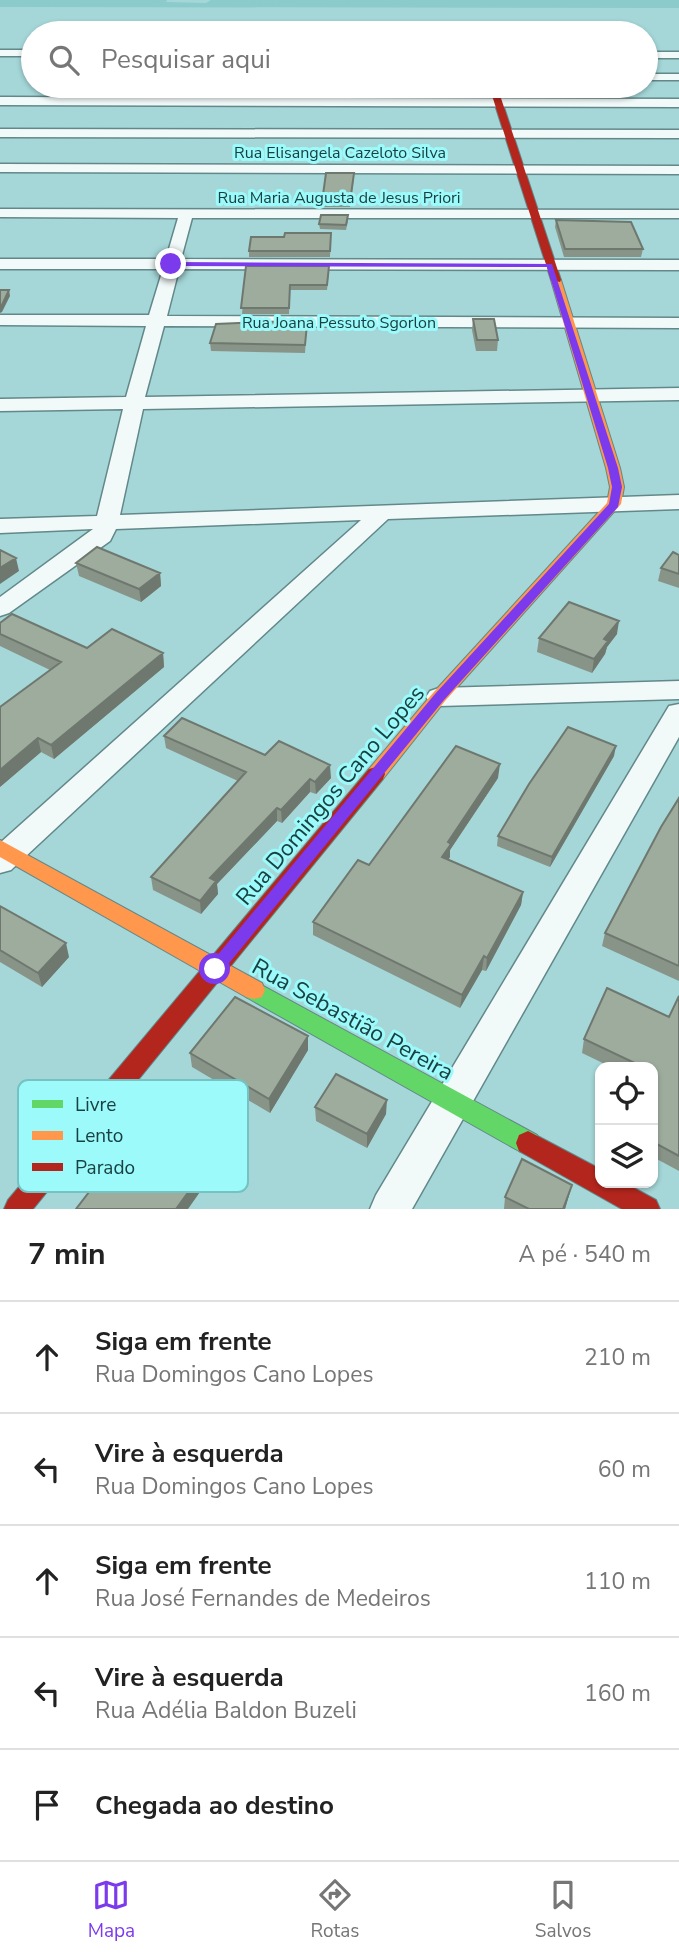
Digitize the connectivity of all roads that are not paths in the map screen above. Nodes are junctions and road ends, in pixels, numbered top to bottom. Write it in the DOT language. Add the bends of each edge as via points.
graph roads {
  1 [pos="0,53"];
  2 [pos="21,53"];
  3 [pos="658,55"];
  4 [pos="679,55"];
  5 [pos="658,77"];
  6 [pos="679,77"];
  7 [pos="33,98"];
  8 [pos="497,98"];
  9 [pos="0,101"];
  10 [pos="498,103"];
  11 [pos="679,103"];
  12 [pos="18,120"];
  13 [pos="508,134"];
  14 [pos="679,134"];
  15 [pos="0,150"];
  16 [pos="0,168"];
  17 [pos="522,170"];
  18 [pos="679,170"];
  19 [pos="0,213"];
  20 [pos="186,214"];
  21 [pos="535,214"];
  22 [pos="679,214"];
  23 [pos="0,264"];
  24 [pos="171,264"];
  25 [pos="550,265"];
  26 [pos="679,265"];
  27 [pos="0,320"];
  28 [pos="155,321"];
  29 [pos="567,323"];
  30 [pos="679,323"];
  31 [pos="679,394"];
  32 [pos="589,396"];
  33 [pos="134,403"];
  34 [pos="0,405"];
  35 [pos="679,502"];
  36 [pos="614,505"];
  37 [pos="383,512"];
  38 [pos="107,523"];
  39 [pos="0,526"];
  40 [pos="0,608"];
  41 [pos="679,690"];
  42 [pos="439,697"];
  43 [pos="679,713"];
  44 [pos="3,854"];
  45 [pos="215,969"];
  46 [pos="123,1080"];
  47 [pos="454,1101"];
  48 [pos="31,1192"];
  49 [pos="17,1209"];
  50 [pos="390,1209"];
  51 [pos="647,1209"];
  1 -- 2 [label="street"];
  3 -- 4 [label="street"];
  5 -- 6 [label="street"];
  7 -- 12 [label="street"];
  8 -- 10 [label="street"];
  9 -- 12 [label="street"];
  10 -- 11 [label="street"];
  10 -- 12 [label="street"];
  10 -- 13 [label="street"];
  12 -- 13 [label="street"];
  12 -- 15 [label="street"];
  13 -- 14 [label="street"];
  13 -- 17 [label="street"];
  16 -- 17 [label="street, Rua Elisangela Cazeloto Silva"];
  17 -- 18 [label="street, Rua Elisangela Cazeloto Silva"];
  17 -- 21 [label="street"];
  19 -- 20 [label="street, Rua Maria Augusta de Jesus Priori"];
  20 -- 21 [label="street, Rua Maria Augusta de Jesus Priori"];
  20 -- 24 [label="street"];
  21 -- 22 [label="street, Rua Maria Augusta de Jesus Priori"];
  21 -- 25 [label="street"];
  23 -- 24 [label="street"];
  24 -- 25 [label="street"];
  24 -- 28 [label="street"];
  25 -- 26 [label="street"];
  25 -- 29 [label="street"];
  27 -- 28 [label="street, Rua Joana Pessuto Sgorlon"];
  28 -- 29 [label="street, Rua Joana Pessuto Sgorlon"];
  28 -- 33 [label="street"];
  29 -- 30 [label="street, Rua Joana Pessuto Sgorlon"];
  29 -- 32 [label="street"];
  31 -- 32 [label="street"];
  32 -- 33 [label="street"];
  32 -- 36 [label="street" via="613,468"];
  33 -- 34 [label="street"];
  33 -- 38 [label="street"];
  35 -- 36 [label="street"];
  36 -- 37 [label="street"];
  36 -- 42 [label="street, Rua Domingos Cano Lopes"];
  37 -- 38 [label="street"];
  37 -- 44 [label="street"];
  38 -- 39 [label="street"];
  38 -- 40 [label="street" via="102,536"];
  41 -- 42 [label="street"];
  42 -- 45 [label="street, Rua Domingos Cano Lopes"];
  43 -- 47 [label="street"];
  44 -- 45 [label="street, Rua Sebastião Pereira"];
  45 -- 46 [label="street, Rua Domingos Cano Lopes"];
  45 -- 47 [label="street, Rua Sebastião Pereira"];
  47 -- 50 [label="street"];
  47 -- 51 [label="street, Rua Sebastião Pereira"];
  48 -- 49 [label="street, Rua Domingos Cano Lopes"];
}
